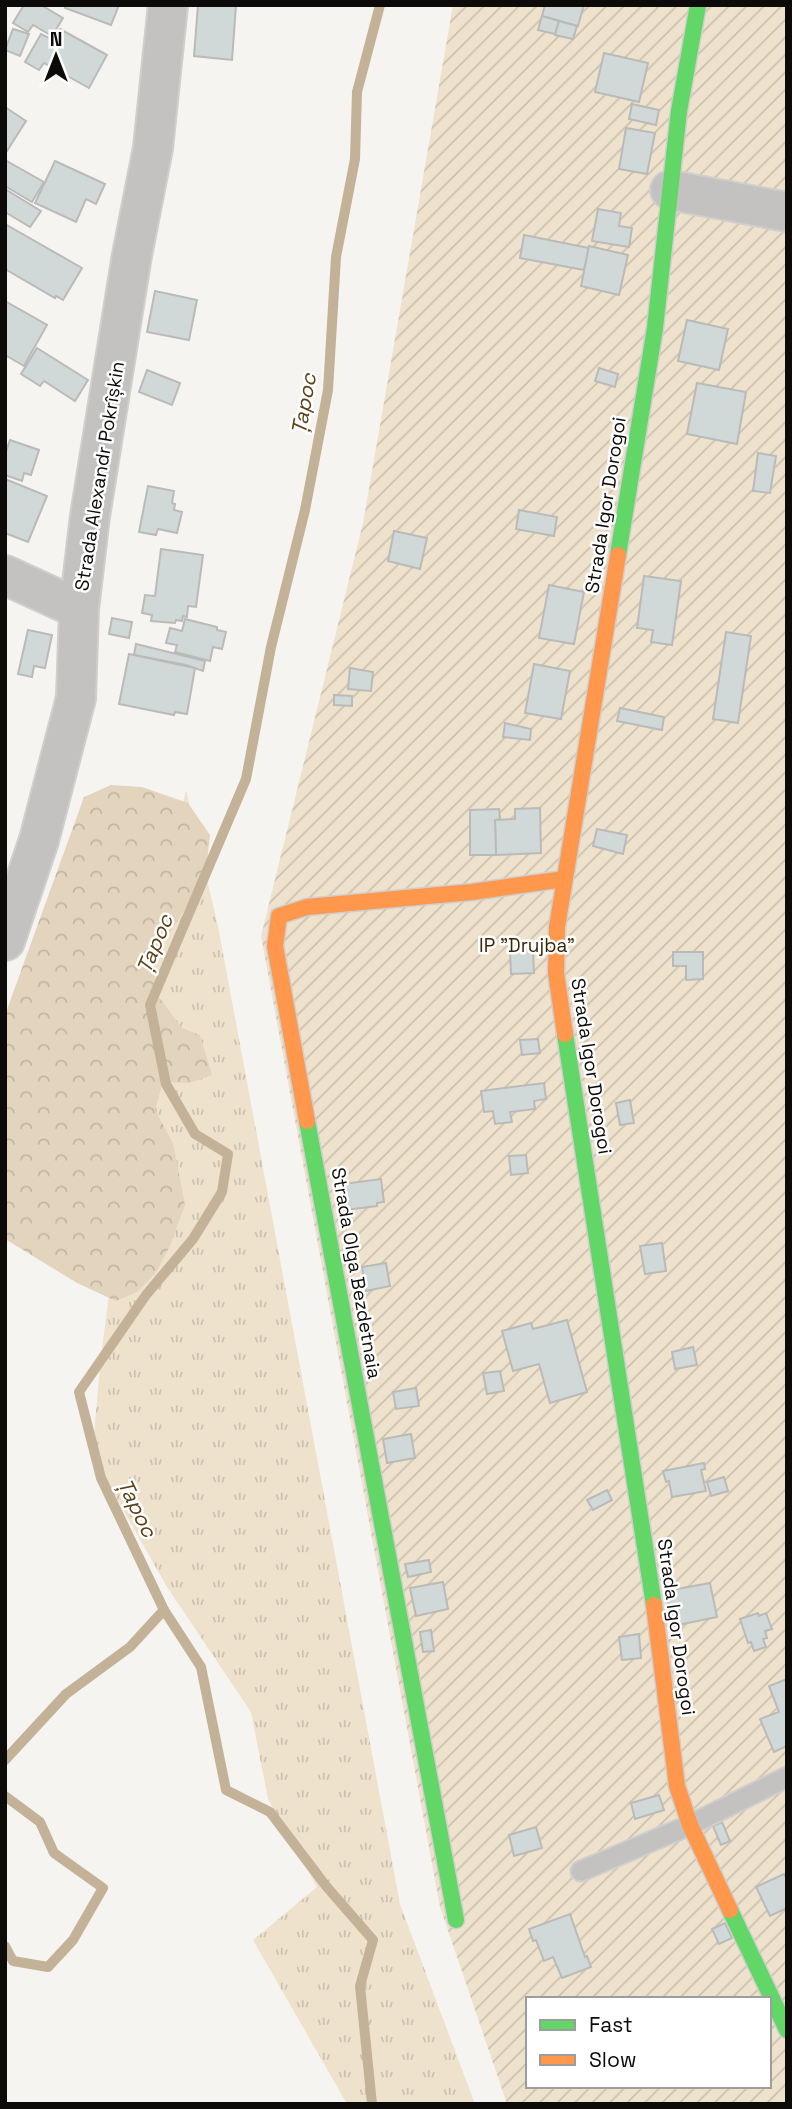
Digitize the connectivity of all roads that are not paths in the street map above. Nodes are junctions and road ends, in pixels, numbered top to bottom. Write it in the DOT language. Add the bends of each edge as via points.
graph roads {
  1 [pos="168,5"];
  2 [pos="698,5"];
  3 [pos="670,190"];
  4 [pos="787,212"];
  5 [pos="5,575"];
  6 [pos="79,609"];
  7 [pos="564,879"];
  8 [pos="5,941"];
  9 [pos="787,1777"];
  10 [pos="690,1825"];
  11 [pos="581,1871"];
  12 [pos="456,1920"];
  13 [pos="787,2030"];
  1 -- 6 [label="street, Strada Alexandr Pokrîșkin" via="153,148 101,446"];
  2 -- 3 [label="street, Strada Igor Dorogoi"];
  3 -- 4 [label="street"];
  3 -- 7 [label="street, Strada Igor Dorogoi" via="655,328"];
  5 -- 6 [label="street"];
  6 -- 8 [label="street, Strada Alexandr Pokrîșkin" via="78,674 69,731"];
  7 -- 10 [label="street, Strada Igor Dorogoi" via="556,973 653,1600 677,1786"];
  7 -- 12 [label="street, Strada Olga Bezdetnaia" via="307,907 279,916 275,946"];
  9 -- 10 [label="lane"];
  10 -- 11 [label="lane"];
  10 -- 13 [label="street, Strada Igor Dorogoi"];
}
